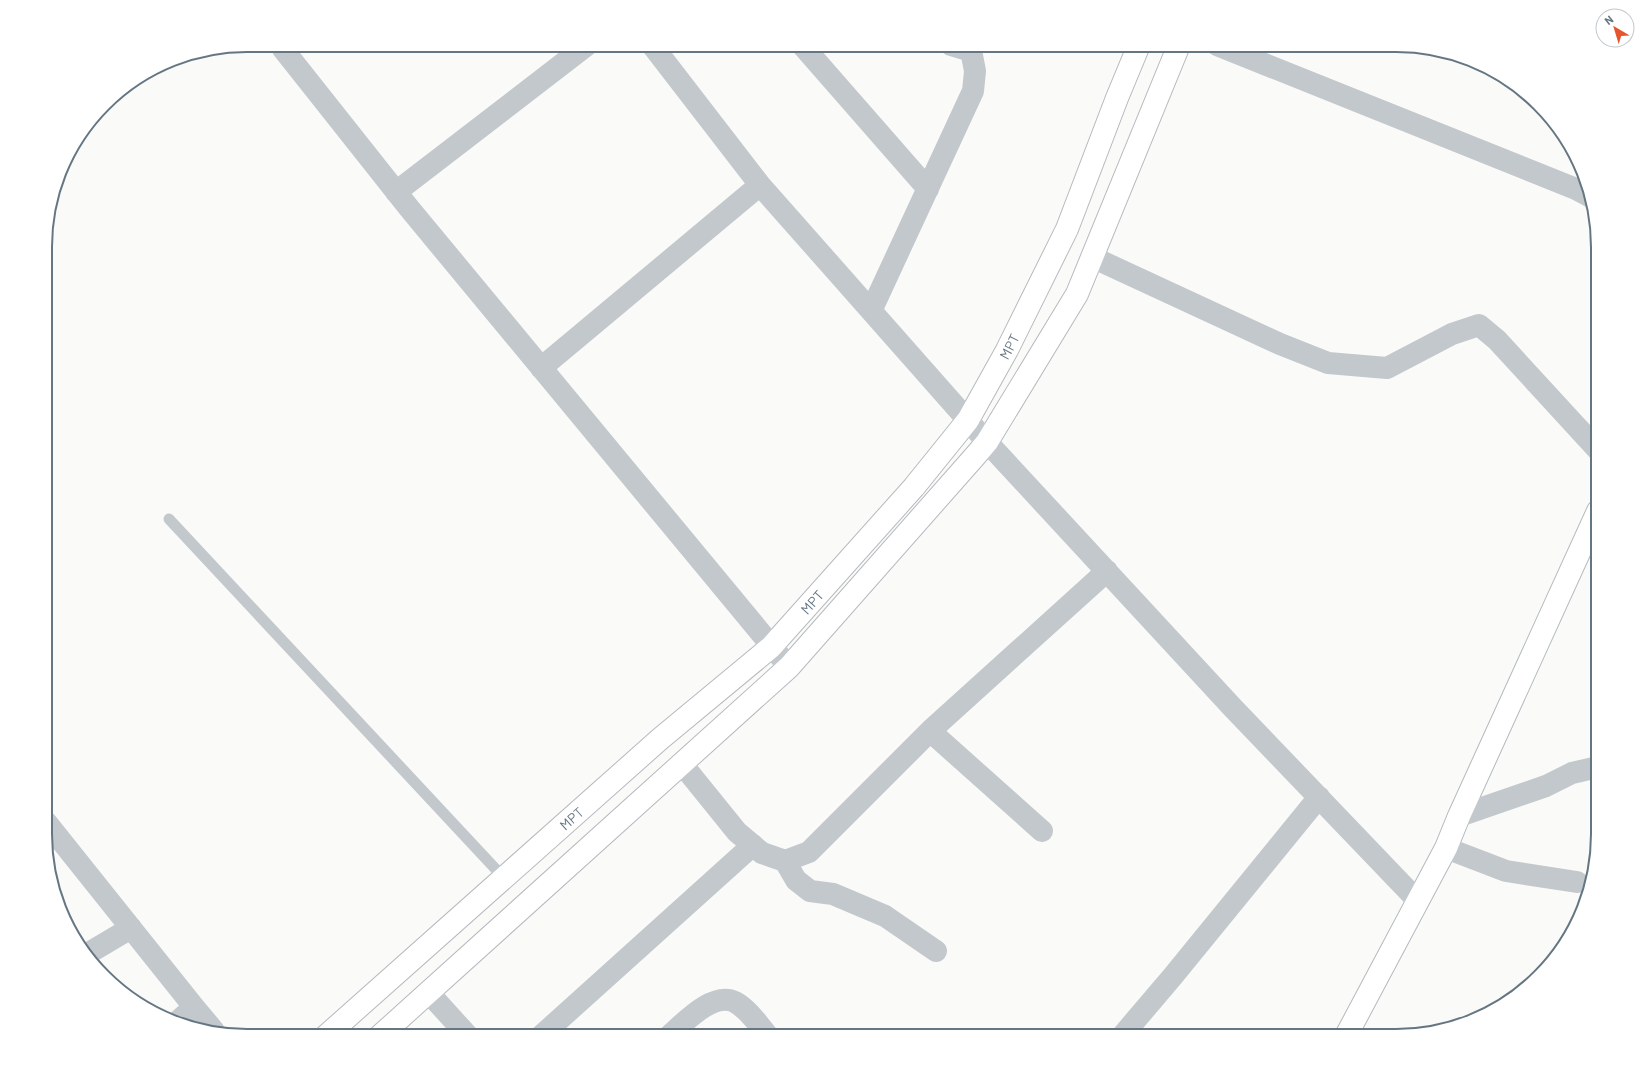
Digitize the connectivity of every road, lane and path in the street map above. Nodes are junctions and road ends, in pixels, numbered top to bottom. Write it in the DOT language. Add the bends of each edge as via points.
graph roads {
  1 [pos="285,52"];
  2 [pos="578,52"];
  3 [pos="657,52"];
  4 [pos="808,52"];
  5 [pos="966,52"];
  6 [pos="1136,52"];
  7 [pos="1175,52"];
  8 [pos="1234,52"];
  9 [pos="760,185"];
  10 [pos="928,189"];
  11 [pos="396,192"];
  12 [pos="1583,193"];
  13 [pos="1092,257"];
  14 [pos="872,311"];
  15 [pos="541,368"];
  16 [pos="968,420"];
  17 [pos="987,442"];
  18 [pos="1591,442"];
  19 [pos="169,519"];
  20 [pos="1591,525"];
  21 [pos="1107,571"];
  22 [pos="771,646"];
  23 [pos="789,667"];
  24 [pos="930,731"];
  25 [pos="682,764"];
  26 [pos="1591,769"];
  27 [pos="1319,797"];
  28 [pos="1459,816"];
  29 [pos="52,829"];
  30 [pos="1042,831"];
  31 [pos="753,846"];
  32 [pos="1446,848"];
  33 [pos="785,861"];
  34 [pos="504,878"];
  35 [pos="1577,882"];
  36 [pos="1418,900"];
  37 [pos="131,928"];
  38 [pos="936,951"];
  39 [pos="91,952"];
  40 [pos="428,992"];
  41 [pos="194,1008"];
  42 [pos="182,1018"];
  43 [pos="209,1025"];
  44 [pos="334,1029"];
  45 [pos="388,1029"];
  46 [pos="462,1029"];
  47 [pos="549,1029"];
  48 [pos="677,1029"];
  49 [pos="762,1029"];
  50 [pos="1128,1029"];
  51 [pos="1350,1029"];
  1 -- 11 [label="street"];
  2 -- 11 [label="street"];
  3 -- 9 [label="street"];
  4 -- 10 [label="street"];
  5 -- 10 [label="street" via="975,71 973,91"];
  6 -- 16 [label="main road, MPT" via="1067,229 1007,350"];
  7 -- 13 [label="main road"];
  8 -- 12 [label="street"];
  9 -- 14 [label="street"];
  9 -- 15 [label="street"];
  10 -- 14 [label="street"];
  11 -- 15 [label="street"];
  13 -- 17 [label="main road" via="1077,294"];
  13 -- 18 [label="street" via="1280,344 1328,363 1387,368 1452,334 1479,325 1497,340"];
  14 -- 16 [label="street"];
  15 -- 22 [label="street"];
  16 -- 17 [label="street"];
  16 -- 22 [label="main road, MPT" via="914,488"];
  17 -- 21 [label="street"];
  17 -- 23 [label="main road"];
  19 -- 34 [label="lane"];
  20 -- 28 [label="main road"];
  21 -- 24 [label="street"];
  21 -- 27 [label="street"];
  22 -- 23 [label="street"];
  22 -- 34 [label="main road, MPT" via="660,738"];
  23 -- 25 [label="main road"];
  24 -- 30 [label="street"];
  24 -- 33 [label="street" via="808,852"];
  25 -- 31 [label="street" via="738,832"];
  25 -- 40 [label="main road"];
  26 -- 28 [label="street" via="1572,773 1546,786"];
  27 -- 36 [label="street"];
  27 -- 50 [label="street"];
  28 -- 32 [label="main road"];
  29 -- 37 [label="street"];
  31 -- 33 [label="street" via="762,853"];
  31 -- 47 [label="street"];
  32 -- 35 [label="street" via="1506,871"];
  32 -- 36 [label="main road"];
  33 -- 38 [label="street" via="796,880 810,891 833,894 885,916"];
  34 -- 44 [label="main road, MPT"];
  36 -- 51 [label="main road"];
  37 -- 39 [label="street"];
  37 -- 41 [label="street"];
  40 -- 45 [label="main road"];
  40 -- 46 [label="street"];
  41 -- 42 [label="street"];
  41 -- 43 [label="street"];
  48 -- 49 [label="street" via="703,1007 718,1000 734,1002"];
}
